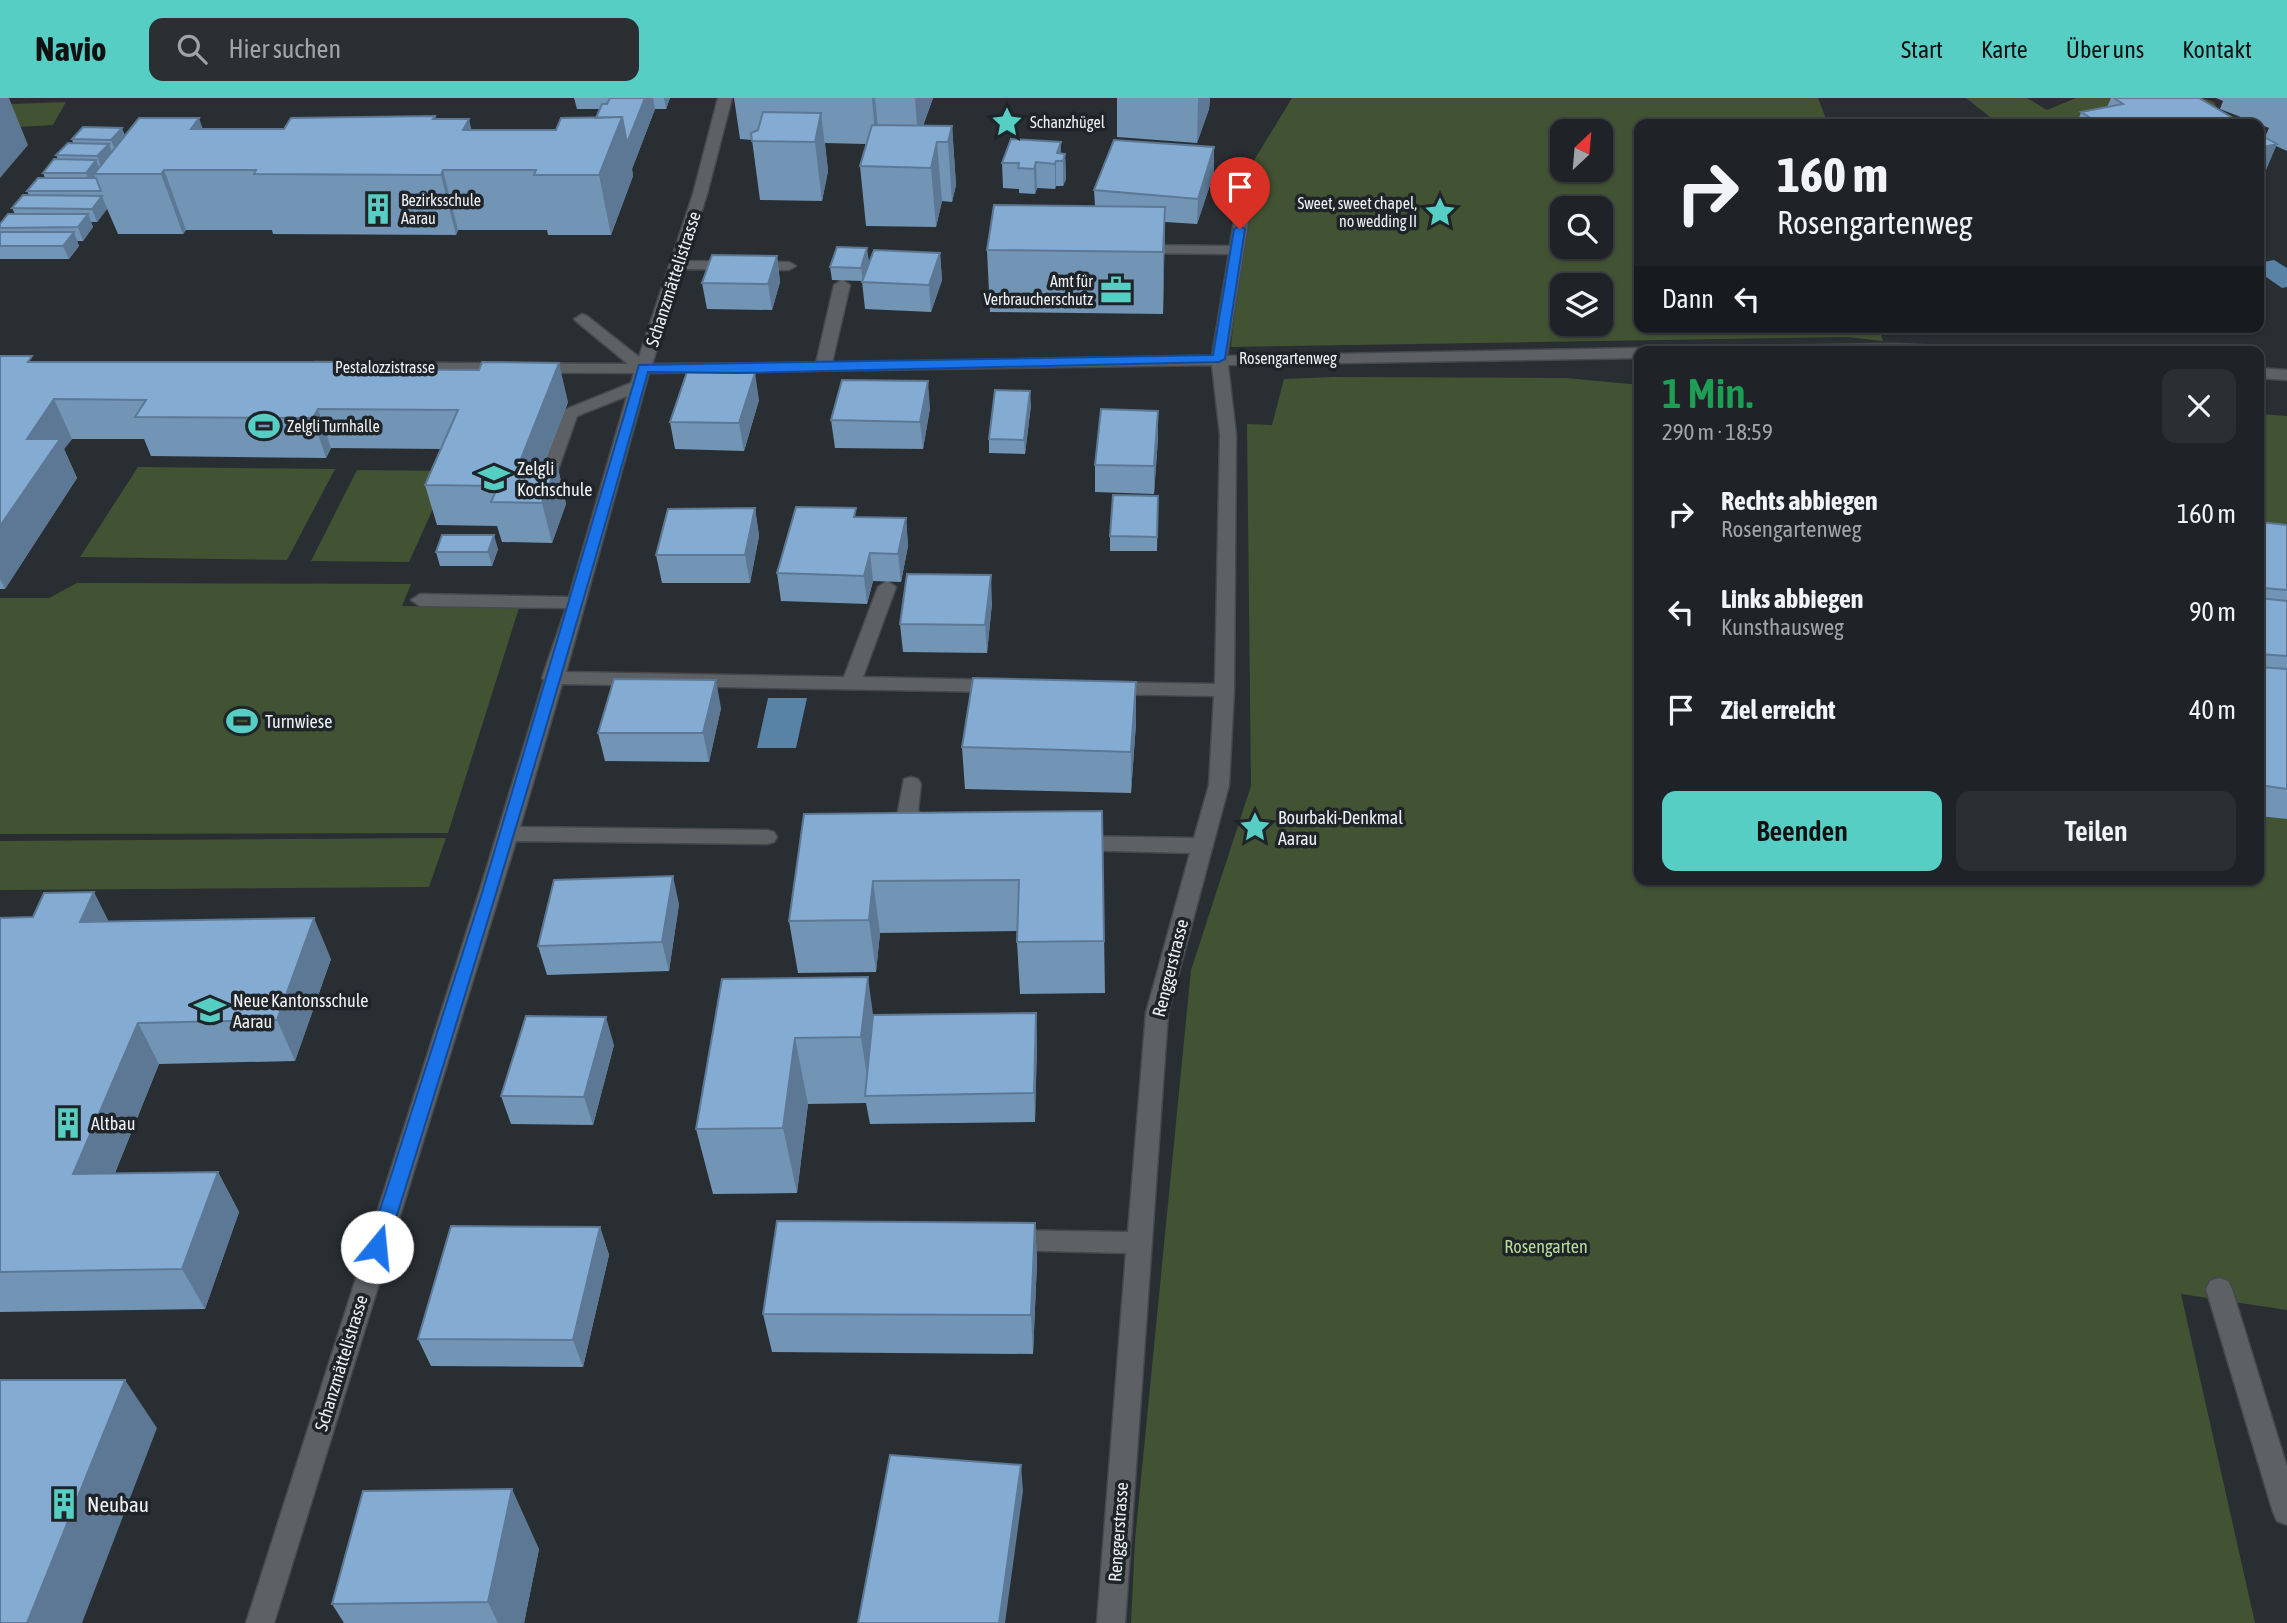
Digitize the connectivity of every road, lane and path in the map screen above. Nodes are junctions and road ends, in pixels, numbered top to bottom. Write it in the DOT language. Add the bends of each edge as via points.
graph roads {
  1 [pos="725,98"];
  2 [pos="1250,167"];
  3 [pos="1115,249"];
  4 [pos="1236,250"];
  5 [pos="678,265"];
  6 [pos="789,266"];
  7 [pos="842,285"];
  8 [pos="582,319"];
  9 [pos="1634,354"];
  10 [pos="1219,359"];
  11 [pos="293,367"];
  12 [pos="823,367"];
  13 [pos="2264,373"];
  14 [pos="2287,375"];
  15 [pos="641,377"];
  16 [pos="539,500"];
  17 [pos="887,587"];
  18 [pos="420,600"];
  19 [pos="576,603"];
  20 [pos="552,678"];
  21 [pos="851,683"];
  22 [pos="1017,686"];
  23 [pos="1086,687"];
  24 [pos="1224,690"];
  25 [pos="911,784"];
  26 [pos="507,834"];
  27 [pos="942,835"];
  28 [pos="767,837"];
  29 [pos="1050,842"];
  30 [pos="1202,846"];
  31 [pos="988,1240"];
  32 [pos="1139,1243"];
  33 [pos="2219,1289"];
  34 [pos="2287,1512"];
  35 [pos="260,1623"];
  36 [pos="1111,1623"];
  1 -- 5 [label="street, Schanzmättelistrasse"];
  2 -- 4 [label="street, Renggerstrasse"];
  3 -- 4 [label="street"];
  4 -- 10 [label="street, Renggerstrasse"];
  5 -- 6 [label="street"];
  5 -- 15 [label="street, Schanzmättelistrasse"];
  7 -- 12 [label="street"];
  8 -- 15 [label="street"];
  9 -- 10 [label="street, Rosengartenweg"];
  10 -- 12 [label="street, Rosengartenweg"];
  10 -- 24 [label="street, Renggerstrasse" via="1228,435"];
  11 -- 15 [label="street, Pestalozzistrasse"];
  12 -- 15 [label="street, Rosengartenweg"];
  13 -- 14 [label="street"];
  15 -- 16 [label="street" via="569,413"];
  15 -- 19 [label="street, Schanzmättelistrasse"];
  17 -- 21 [label="street"];
  18 -- 19 [label="street"];
  19 -- 20 [label="street, Schanzmättelistrasse"];
  20 -- 21 [label="street"];
  20 -- 26 [label="street, Schanzmättelistrasse"];
  21 -- 22 [label="street"];
  23 -- 24 [label="street"];
  24 -- 30 [label="street, Renggerstrasse" via="1219,785"];
  25 -- 27 [label="street" via="908,811 919,827"];
  26 -- 28 [label="street"];
  26 -- 35 [label="street, Schanzmättelistrasse"];
  29 -- 30 [label="street"];
  30 -- 32 [label="street, Renggerstrasse" via="1157,1013"];
  31 -- 32 [label="street"];
  32 -- 36 [label="street, Renggerstrasse"];
  33 -- 34 [label="street"];
}
